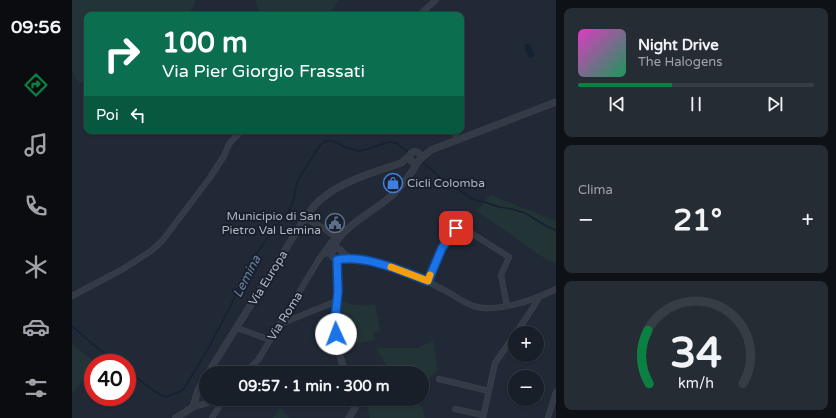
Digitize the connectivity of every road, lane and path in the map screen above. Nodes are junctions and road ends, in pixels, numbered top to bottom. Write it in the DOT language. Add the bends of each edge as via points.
graph roads {
  1 [pos="436,0"];
  2 [pos="422,12"];
  3 [pos="556,102"];
  4 [pos="238,134"];
  5 [pos="455,134"];
  6 [pos="458,140"];
  7 [pos="431,150"];
  8 [pos="415,160"];
  9 [pos="305,218"];
  10 [pos="340,237"];
  11 [pos="333,252"];
  12 [pos="323,254"];
  13 [pos="340,255"];
  14 [pos="428,281"];
  15 [pos="556,289"];
  16 [pos="72,296"];
  17 [pos="539,297"];
  18 [pos="337,301"];
  19 [pos="507,306"];
  20 [pos="279,324"];
  21 [pos="520,326"];
  22 [pos="237,328"];
  23 [pos="270,340"];
  24 [pos="508,344"];
  25 [pos="213,366"];
  26 [pos="252,366"];
  27 [pos="343,366"];
  28 [pos="439,379"];
  29 [pos="199,388"];
  30 [pos="489,391"];
  31 [pos="556,392"];
  32 [pos="199,405"];
  33 [pos="220,406"];
  34 [pos="355,406"];
  35 [pos="193,407"];
  36 [pos="455,408"];
  37 [pos="483,416"];
  38 [pos="176,418"];
  39 [pos="212,418"];
  40 [pos="349,418"];
  41 [pos="548,418"];
  1 -- 2 [label="street"];
  3 -- 6 [label="street"];
  4 -- 16 [label="street" via="229,144 209,179 162,241 123,269"];
  5 -- 6 [label="street"];
  6 -- 7 [label="street"];
  7 -- 8 [label="street"];
  7 -- 8 [label="street" via="416,152 419,153"];
  8 -- 9 [label="street, Via Europa" via="401,163 331,192 316,204"];
  8 -- 10 [label="street" via="412,171 390,198 347,229"];
  9 -- 10 [label="street"];
  9 -- 22 [label="street, Via Europa"];
  10 -- 11 [label="street"];
  10 -- 12 [label="street" via="332,242"];
  10 -- 13 [label="street"];
  11 -- 12 [label="street"];
  11 -- 13 [label="street" via="338,249"];
  11 -- 13 [label="street" via="332,257"];
  12 -- 20 [label="street, Via Roma"];
  13 -- 14 [label="street" via="398,269"];
  13 -- 18 [label="street"];
  14 -- 19 [label="street" via="477,308"];
  14 -- 19 [label="street" via="442,248 460,226 509,257 500,275"];
  15 -- 17 [label="street"];
  17 -- 19 [label="street"];
  17 -- 21 [label="street"];
  18 -- 20 [label="street"];
  18 -- 27 [label="street" via="337,346"];
  20 -- 23 [label="street, Via Roma"];
  22 -- 23 [label="street"];
  22 -- 25 [label="street, Via Europa"];
  23 -- 26 [label="street, Via Roma"];
  24 -- 30 [label="street" via="495,363"];
  28 -- 30 [label="street"];
  29 -- 35 [label="street"];
  30 -- 37 [label="street"];
  31 -- 41 [label="street"];
  32 -- 35 [label="street"];
  33 -- 39 [label="street"];
  34 -- 40 [label="street"];
  35 -- 38 [label="street"];
  36 -- 37 [label="street"];
}
